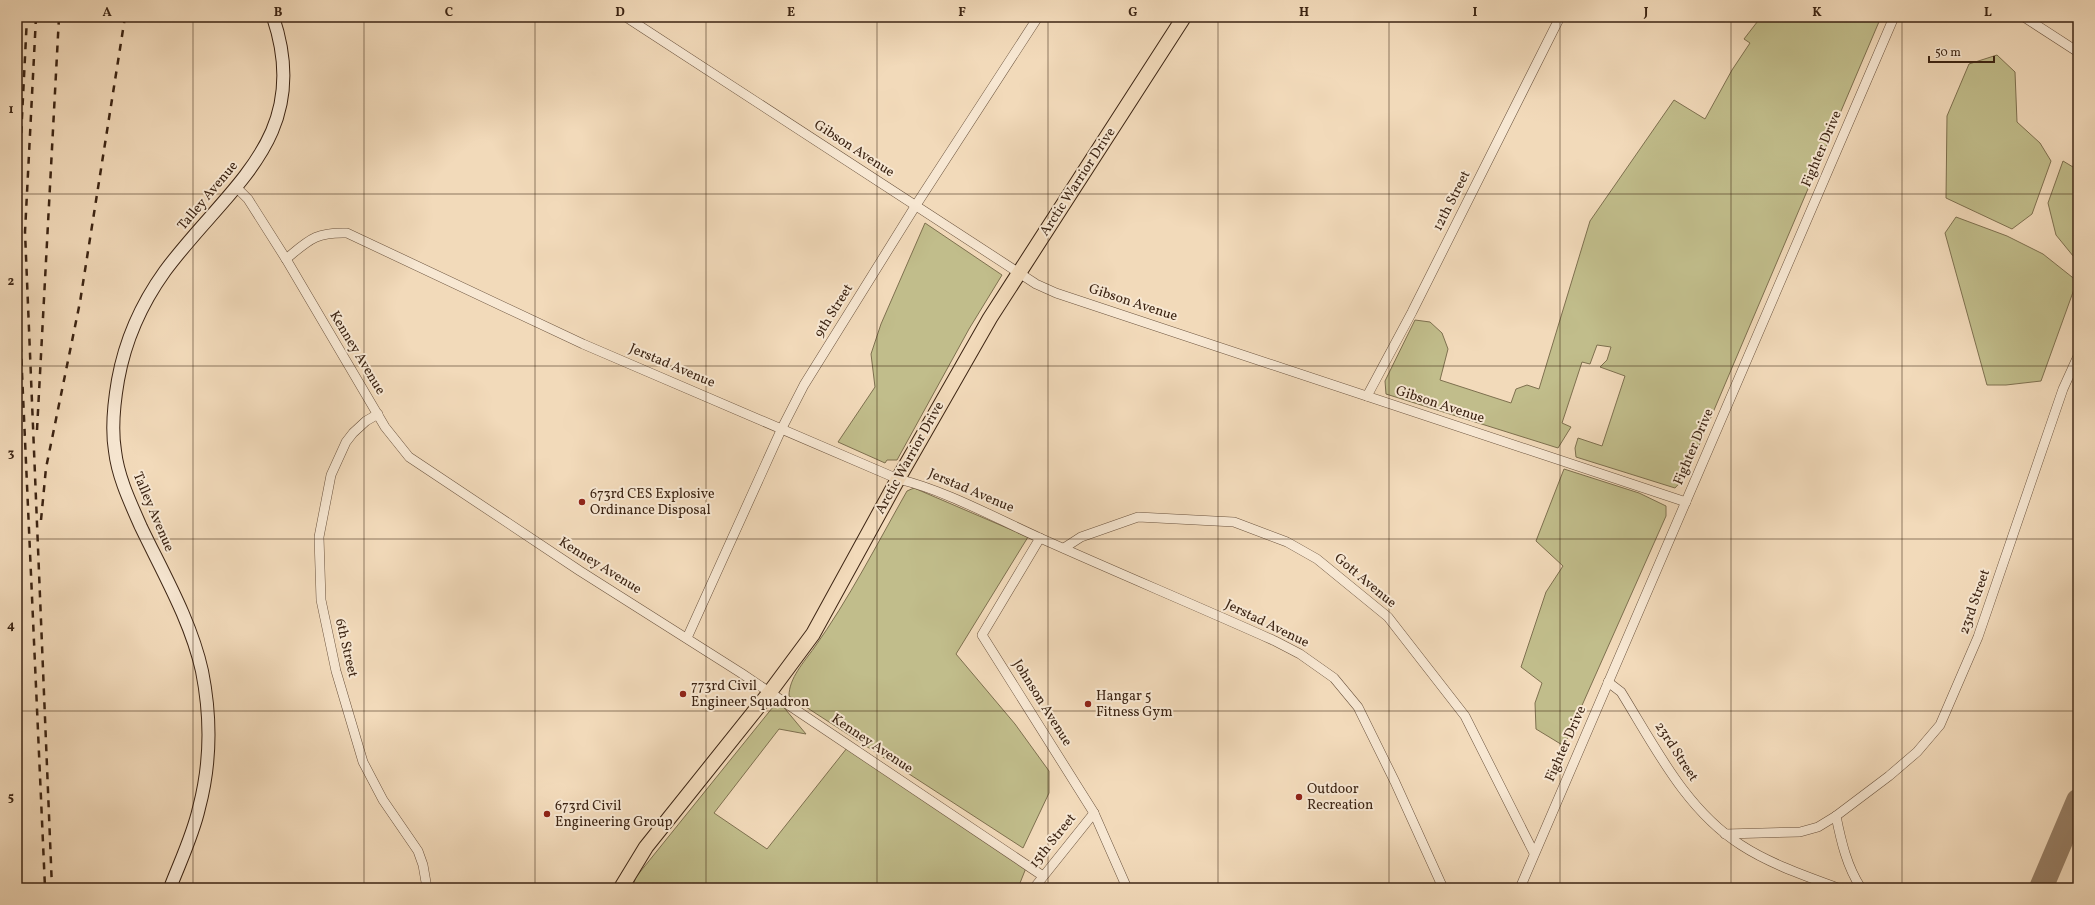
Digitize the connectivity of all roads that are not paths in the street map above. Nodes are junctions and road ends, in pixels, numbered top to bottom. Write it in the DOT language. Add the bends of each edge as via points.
graph roads {
  1 [pos="273,17"];
  2 [pos="626,17"];
  3 [pos="1038,17"];
  4 [pos="1184,17"];
  5 [pos="1560,17"];
  6 [pos="1894,17"];
  7 [pos="2024,17"];
  8 [pos="2078,52"];
  9 [pos="237,188"];
  10 [pos="916,205"];
  11 [pos="286,259"];
  12 [pos="1020,272"];
  13 [pos="2078,356"];
  14 [pos="1367,396"];
  15 [pos="378,414"];
  16 [pos="782,428"];
  17 [pos="898,479"];
  18 [pos="1686,502"];
  19 [pos="1040,538"];
  20 [pos="1064,548"];
  21 [pos="688,638"];
  22 [pos="1608,682"];
  23 [pos="770,692"];
  24 [pos="1094,813"];
  25 [pos="1836,816"];
  26 [pos="1725,834"];
  27 [pos="1534,853"];
  28 [pos="1043,876"];
  29 [pos="170,888"];
  30 [pos="427,888"];
  31 [pos="621,888"];
  32 [pos="1034,888"];
  33 [pos="1127,888"];
  34 [pos="1443,888"];
  35 [pos="1520,888"];
  36 [pos="1838,888"];
  37 [pos="1862,888"];
  1 -- 9 [label="street, Talley Avenue" via="284,70 280,109 267,144"];
  2 -- 10 [label="street, Gibson Avenue"];
  3 -- 10 [label="street, 9th Street"];
  4 -- 12 [label="main road, Arctic Warrior Drive"];
  5 -- 14 [label="street, 12th Street"];
  6 -- 18 [label="street, Fighter Drive"];
  7 -- 8 [label="street"];
  9 -- 11 [label="street, Kenney Avenue" via="248,199"];
  9 -- 29 [label="street, Talley Avenue" via="165,271 148,297 134,325 125,352 114,408 113,437 118,468 129,499 193,642 201,668 206,699 208,731 205,783 199,810"];
  10 -- 12 [label="street, Gibson Avenue"];
  10 -- 16 [label="street, 9th Street" via="819,361"];
  11 -- 15 [label="street, Kenney Avenue"];
  11 -- 16 [label="street, Jerstad Avenue" via="313,237 328,232 347,233 583,344"];
  12 -- 14 [label="street, Gibson Avenue" via="1036,284 1056,293"];
  12 -- 17 [label="main road, Arctic Warrior Drive" via="990,318"];
  13 -- 25 [label="street, 23rd Street" via="2063,389 1978,637 1940,725 1917,752"];
  14 -- 18 [label="street, Gibson Avenue"];
  15 -- 21 [label="street, Kenney Avenue" via="409,457 580,571"];
  15 -- 30 [label="street, 6th Street" via="366,421 346,442 332,475 319,537 322,600 336,671 363,762 383,800 418,851"];
  16 -- 17 [label="street, Jerstad Avenue"];
  16 -- 21 [label="street, 9th Street"];
  17 -- 19 [label="street, Jerstad Avenue" via="917,484 993,515"];
  17 -- 23 [label="main road, Arctic Warrior Drive" via="813,634"];
  18 -- 22 [label="street, Fighter Drive"];
  19 -- 20 [label="street, Jerstad Avenue"];
  19 -- 24 [label="street, Johnson Avenue" via="982,635"];
  20 -- 27 [label="street, Gott Avenue" via="1081,537 1138,517 1234,522 1287,542 1317,559 1388,617 1465,716"];
  20 -- 34 [label="street, Jerstad Avenue" via="1276,641 1334,678 1358,707"];
  21 -- 23 [label="street, Kenney Avenue"];
  22 -- 26 [label="street, 23rd Street" via="1621,692 1697,808"];
  22 -- 27 [label="street, Fighter Drive"];
  23 -- 28 [label="street, Kenney Avenue"];
  23 -- 31 [label="main road, Arctic Warrior Drive" via="646,847"];
  24 -- 28 [label="street, 15th Street"];
  24 -- 33 [label="street, Johnson Avenue"];
  25 -- 26 [label="street, 23rd Street" via="1818,827 1800,832"];
  25 -- 37 [label="street" via="1846,856 1854,877"];
  26 -- 36 [label="street, 23rd Street" via="1758,855"];
  27 -- 35 [label="street, Fighter Drive"];
  28 -- 32 [label="street, 15th Street"];
}
